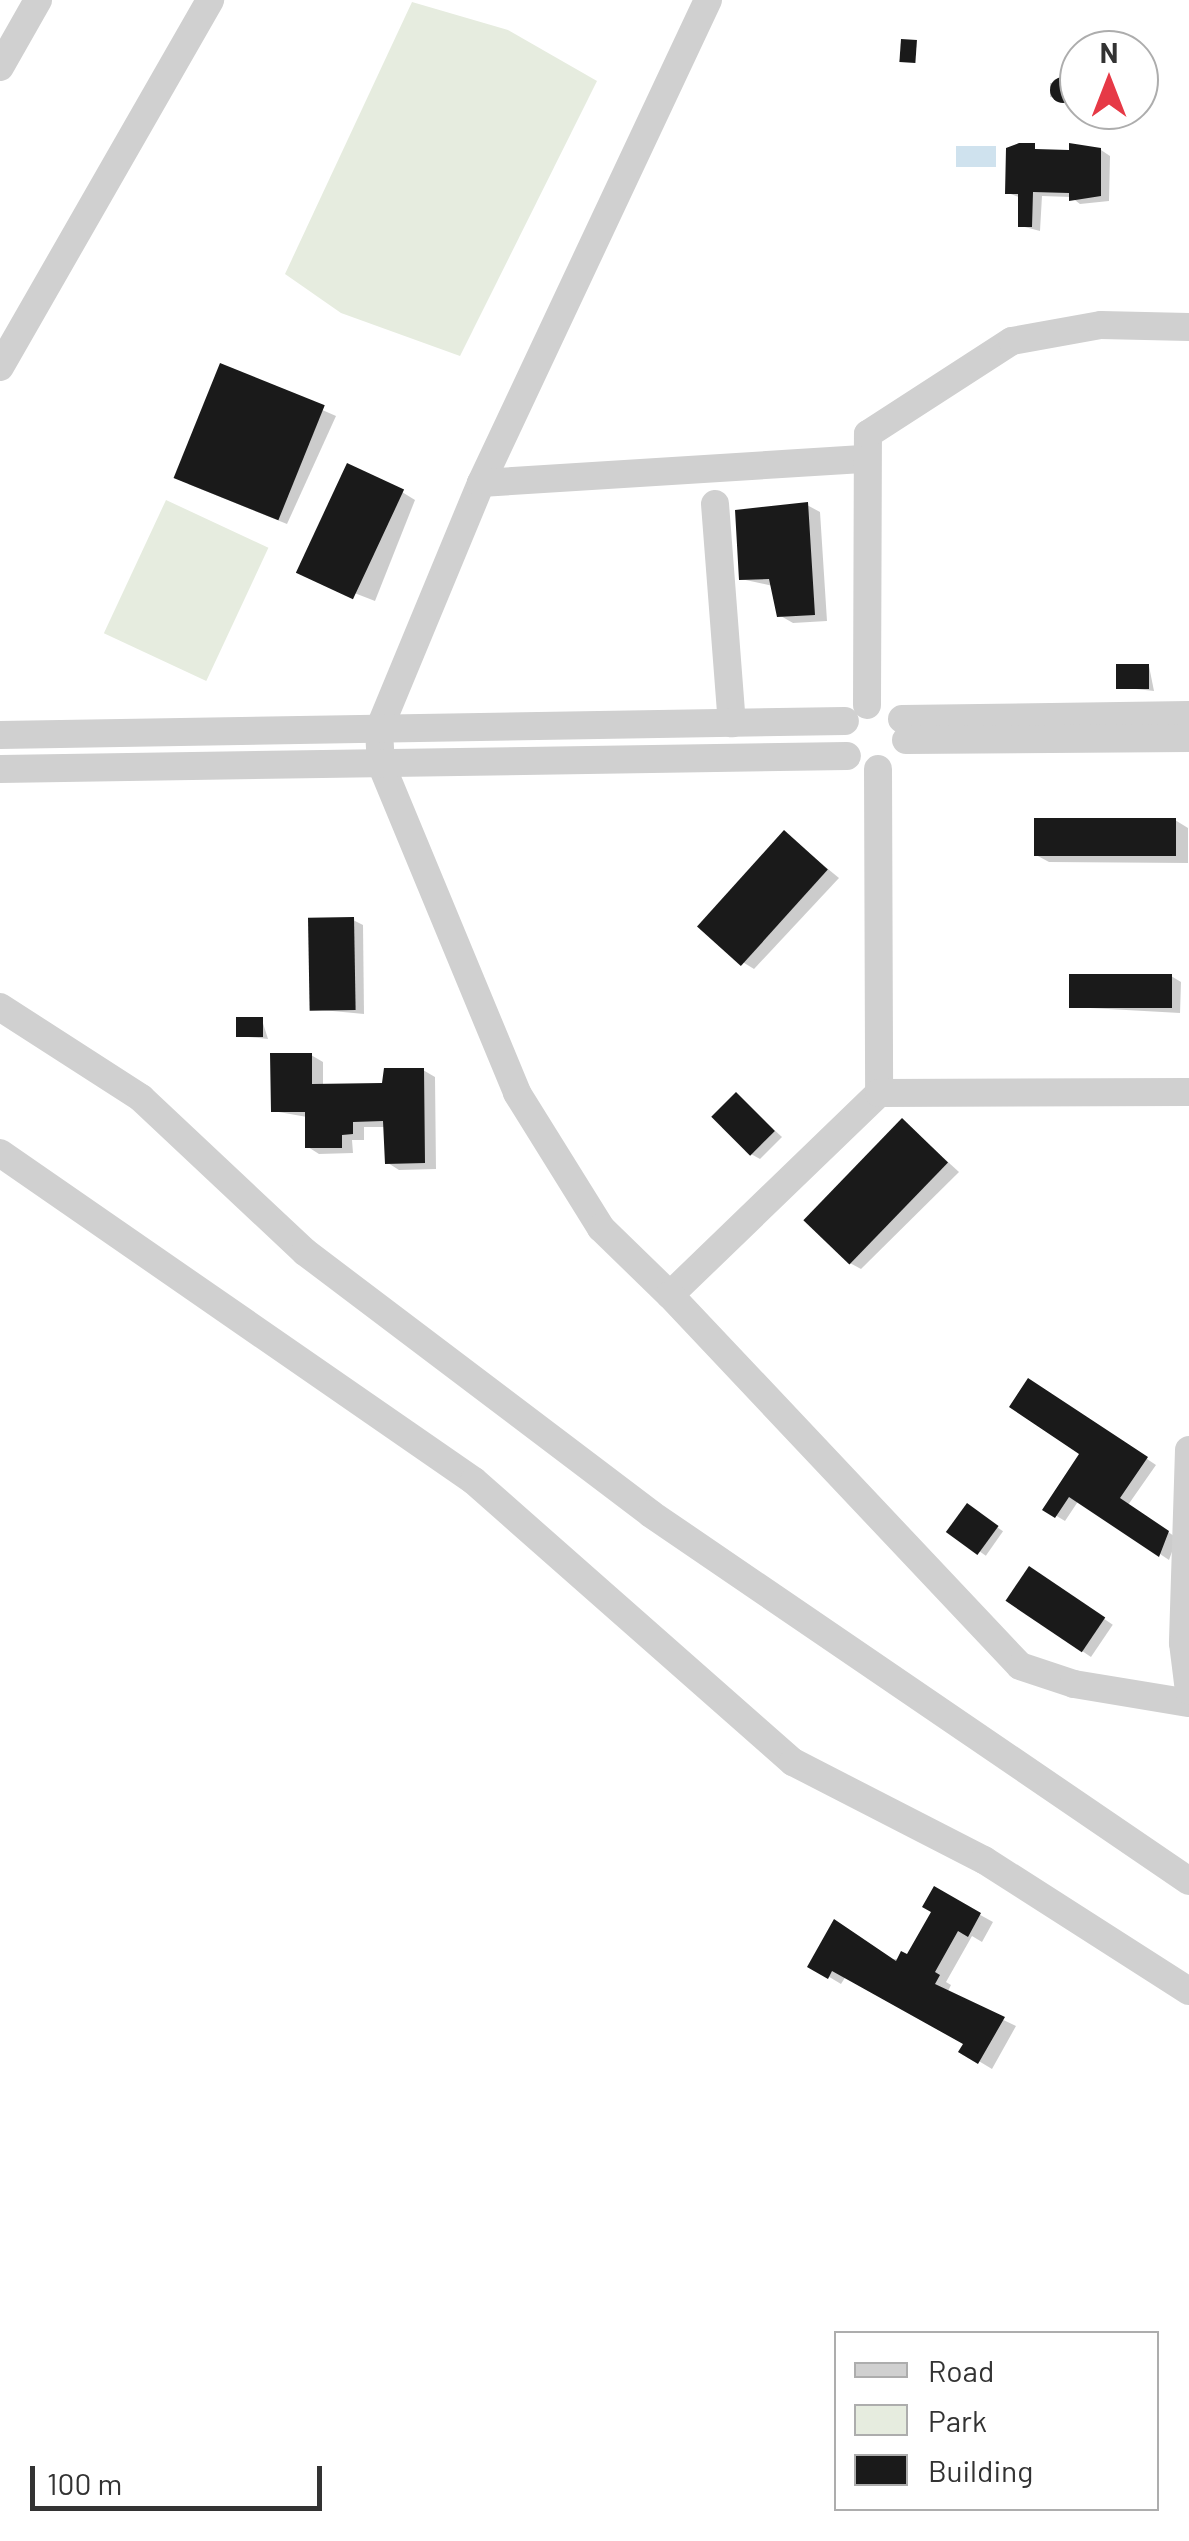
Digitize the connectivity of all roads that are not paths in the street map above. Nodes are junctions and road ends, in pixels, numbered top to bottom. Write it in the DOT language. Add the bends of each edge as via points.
graph roads {
  1 [pos="38,0"];
  2 [pos="210,0"];
  3 [pos="708,0"];
  4 [pos="0,67"];
  5 [pos="1189,327"];
  6 [pos="0,367"];
  7 [pos="866,459"];
  8 [pos="481,482"];
  9 [pos="715,504"];
  10 [pos="856,713"];
  11 [pos="1189,715"];
  12 [pos="732,723"];
  13 [pos="380,729"];
  14 [pos="904,730"];
  15 [pos="0,734"];
  16 [pos="1189,738"];
  17 [pos="847,756"];
  18 [pos="381,764"];
  19 [pos="0,768"];
  20 [pos="878,769"];
  21 [pos="0,1007"];
  22 [pos="1189,1092"];
  23 [pos="879,1093"];
  24 [pos="0,1153"];
  25 [pos="670,1295"];
  26 [pos="1189,1450"];
  27 [pos="1189,1691"];
  28 [pos="1189,1704"];
  29 [pos="1189,1881"];
  30 [pos="1189,1990"];
  1 -- 4 [label="lane"];
  2 -- 6 [label="lane"];
  3 -- 8 [label="lane"];
  5 -- 7 [label="lane" via="1102,325 1012,341 868,434"];
  7 -- 8 [label="lane"];
  7 -- 10 [label="lane"];
  8 -- 13 [label="lane"];
  9 -- 12 [label="lane"];
  10 -- 12 [label="lane"];
  10 -- 14 [label="lane" via="886,706"];
  10 -- 17 [label="lane" via="841,739"];
  11 -- 14 [label="lane"];
  12 -- 13 [label="lane"];
  13 -- 15 [label="lane"];
  13 -- 18 [label="lane"];
  14 -- 16 [label="lane"];
  14 -- 20 [label="lane" via="897,760"];
  17 -- 18 [label="lane"];
  17 -- 20 [label="lane"];
  18 -- 19 [label="lane"];
  18 -- 25 [label="lane" via="518,1093 601,1228"];
  20 -- 23 [label="lane"];
  21 -- 29 [label="lane" via="140,1098 305,1252 651,1514"];
  22 -- 23 [label="lane"];
  23 -- 25 [label="lane"];
  24 -- 30 [label="lane" via="474,1481 794,1762 984,1860"];
  25 -- 28 [label="lane" via="1020,1666 1074,1684"];
  26 -- 27 [label="lane" via="1183,1643"];
}
